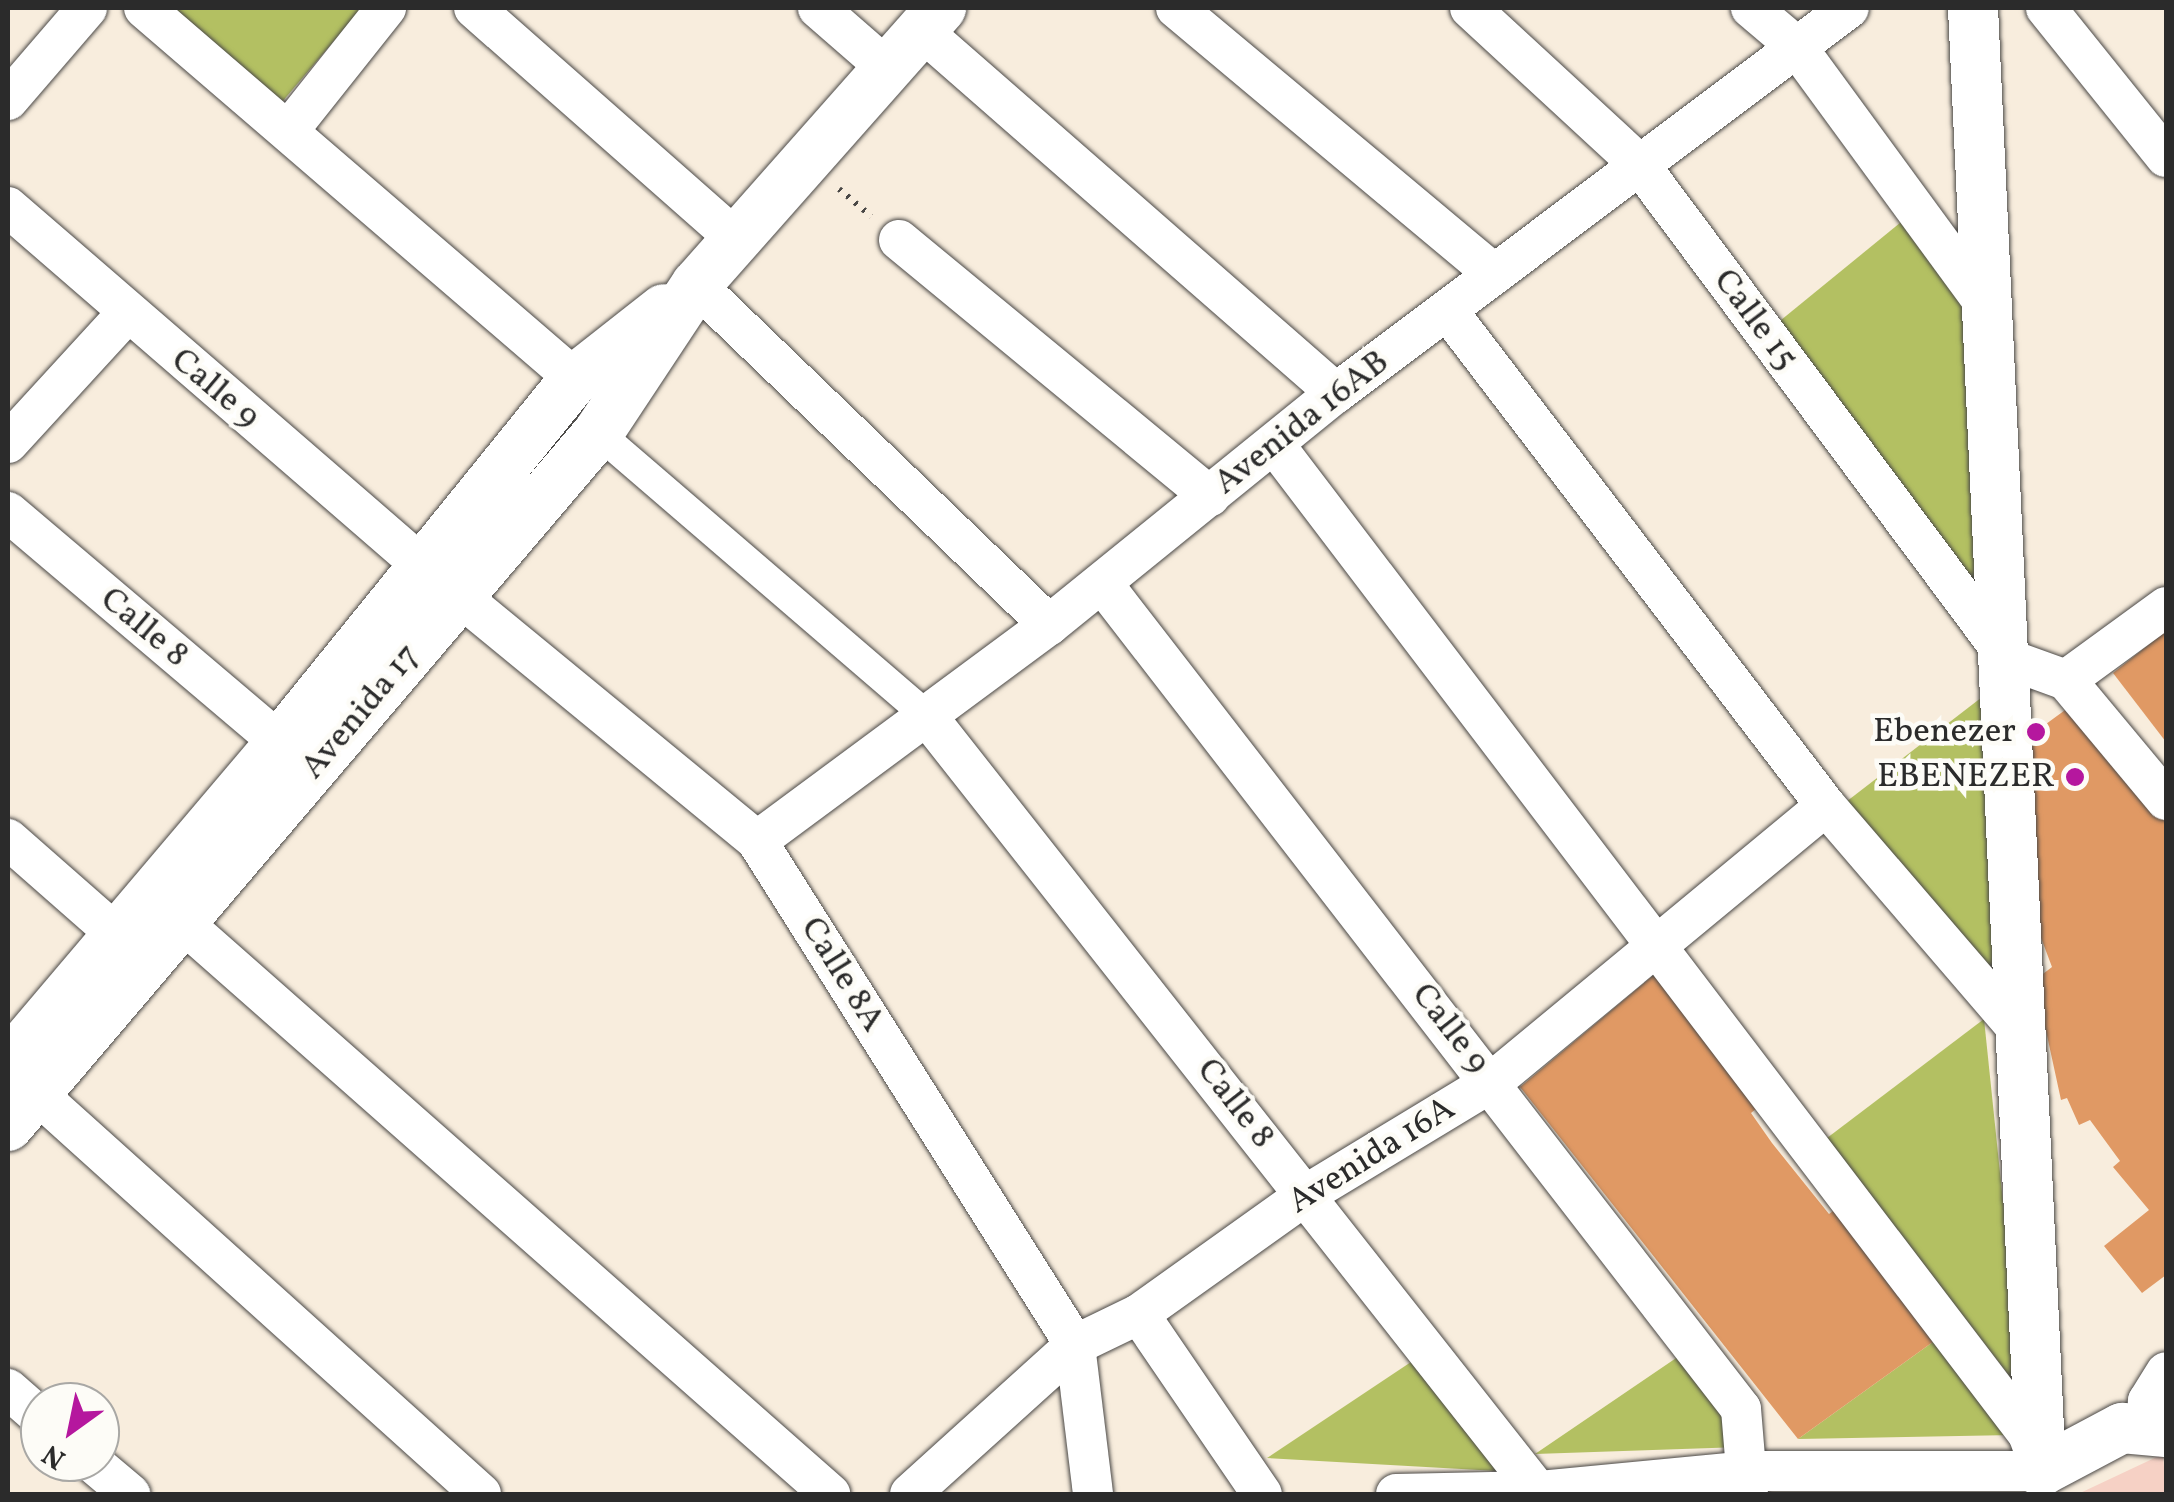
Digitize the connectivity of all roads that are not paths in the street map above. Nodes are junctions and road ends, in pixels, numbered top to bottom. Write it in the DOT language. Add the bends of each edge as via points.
graph roads {
  1 [pos="86,8"];
  2 [pos="144,8"];
  3 [pos="386,8"];
  4 [pos="474,8"];
  5 [pos="818,8"];
  6 [pos="1176,8"];
  7 [pos="1470,8"];
  8 [pos="1751,8"];
  9 [pos="1850,8"];
  10 [pos="1973,8"];
  11 [pos="2046,8"];
  12 [pos="932,19"];
  13 [pos="1796,46"];
  14 [pos="888,69"];
  15 [pos="8,100"];
  16 [pos="288,130"];
  17 [pos="2166,157"];
  18 [pos="1639,164"];
  19 [pos="8,208"];
  20 [pos="736,239"];
  21 [pos="899,240"];
  22 [pos="1494,274"];
  23 [pos="696,284"];
  24 [pos="1448,310"];
  25 [pos="1991,312"];
  26 [pos="126,314"];
  27 [pos="576,379"];
  28 [pos="1336,394"];
  29 [pos="598,434"];
  30 [pos="8,443"];
  31 [pos="1274,444"];
  32 [pos="1210,496"];
  33 [pos="8,512"];
  34 [pos="441,582"];
  35 [pos="1102,583"];
  36 [pos="2166,606"];
  37 [pos="1049,625"];
  38 [pos="2008,660"];
  39 [pos="2066,680"];
  40 [pos="926,715"];
  41 [pos="280,744"];
  42 [pos="2166,800"];
  43 [pos="1826,806"];
  44 [pos="8,839"];
  45 [pos="757,840"];
  46 [pos="184,924"];
  47 [pos="116,934"];
  48 [pos="1658,947"];
  49 [pos="2016,1026"];
  50 [pos="1492,1082"];
  51 [pos="17,1094"];
  52 [pos="1307,1194"];
  53 [pos="1139,1314"];
  54 [pos="1075,1345"];
  55 [pos="2166,1372"];
  56 [pos="2157,1429"];
  57 [pos="1748,1483"];
  58 [pos="2041,1483"];
  59 [pos="1540,1493"];
  60 [pos="482,1494"];
  61 [pos="830,1494"];
  62 [pos="910,1494"];
  63 [pos="1094,1494"];
  64 [pos="1254,1494"];
  65 [pos="1265,1494"];
  66 [pos="1396,1494"];
  1 -- 15 [label="street"];
  2 -- 16 [label="street"];
  3 -- 16 [label="street"];
  4 -- 20 [label="street"];
  5 -- 14 [label="street"];
  6 -- 22 [label="street"];
  7 -- 18 [label="street, Calle 15"];
  8 -- 13 [label="street"];
  9 -- 13 [label="street, Avenida 16AB"];
  10 -- 25 [label="street"];
  11 -- 17 [label="street"];
  12 -- 14 [label="street, Avenida 17"];
  12 -- 28 [label="street"];
  13 -- 18 [label="street, Avenida 16AB"];
  13 -- 25 [label="street"];
  14 -- 20 [label="street, Avenida 17"];
  16 -- 27 [label="street"];
  18 -- 22 [label="street, Avenida 16AB"];
  18 -- 38 [label="street, Calle 15"];
  19 -- 26 [label="street, Calle 9"];
  20 -- 23 [label="street, Avenida 17"];
  21 -- 32 [label="street"];
  22 -- 24 [label="street, Avenida 16AB"];
  23 -- 27 [label="street, Avenida 17"];
  23 -- 29 [label="street, Avenida 17"];
  23 -- 37 [label="street"];
  24 -- 28 [label="street, Avenida 16AB"];
  24 -- 43 [label="street"];
  25 -- 38 [label="street"];
  26 -- 30 [label="street"];
  26 -- 34 [label="street, Calle 9"];
  27 -- 34 [label="street, Avenida 17"];
  28 -- 31 [label="street, Avenida 16AB"];
  29 -- 34 [label="street, Avenida 17"];
  29 -- 40 [label="street"];
  31 -- 32 [label="street, Avenida 16AB"];
  31 -- 48 [label="street"];
  32 -- 35 [label="street, Avenida 16AB"];
  33 -- 41 [label="street, Calle 8"];
  34 -- 41 [label="street, Avenida 17"];
  34 -- 45 [label="street, Calle 8A"];
  34 -- 46 [label="street, Avenida 17"];
  35 -- 37 [label="street, Avenida 16AB"];
  35 -- 50 [label="street, Calle 9"];
  36 -- 39 [label="street"];
  37 -- 40 [label="street, Avenida 16AB"];
  38 -- 39 [label="street"];
  38 -- 49 [label="street"];
  39 -- 42 [label="street"];
  40 -- 45 [label="street, Avenida 16AB"];
  40 -- 52 [label="street, Calle 8"];
  41 -- 47 [label="street, Avenida 17"];
  43 -- 48 [label="street, Avenida 16A"];
  43 -- 49 [label="street"];
  44 -- 47 [label="street"];
  45 -- 54 [label="street, Calle 8A"];
  46 -- 51 [label="street, Avenida 17"];
  46 -- 61 [label="street"];
  47 -- 51 [label="street, Avenida 17"];
  48 -- 50 [label="street, Avenida 16A"];
  48 -- 58 [label="street" via="2028,1434"];
  49 -- 58 [label="street"];
  50 -- 52 [label="street, Avenida 16A"];
  50 -- 57 [label="street, Calle 9" via="1741,1409"];
  51 -- 60 [label="street"];
  52 -- 53 [label="street, Avenida 16A"];
  52 -- 59 [label="street, Calle 8"];
  53 -- 54 [label="street, Avenida 16A"];
  53 -- 65 [label="street"];
  54 -- 62 [label="street, Avenida 16A"];
  54 -- 63 [label="street, Calle 8A"];
  55 -- 56 [label="street" via="2148,1401"];
  56 -- 58 [label="street" via="2122,1428"];
  57 -- 58 [label="street"];
  57 -- 59 [label="street"];
  59 -- 66 [label="street"];
  64 -- 65 [label="street"];
}
